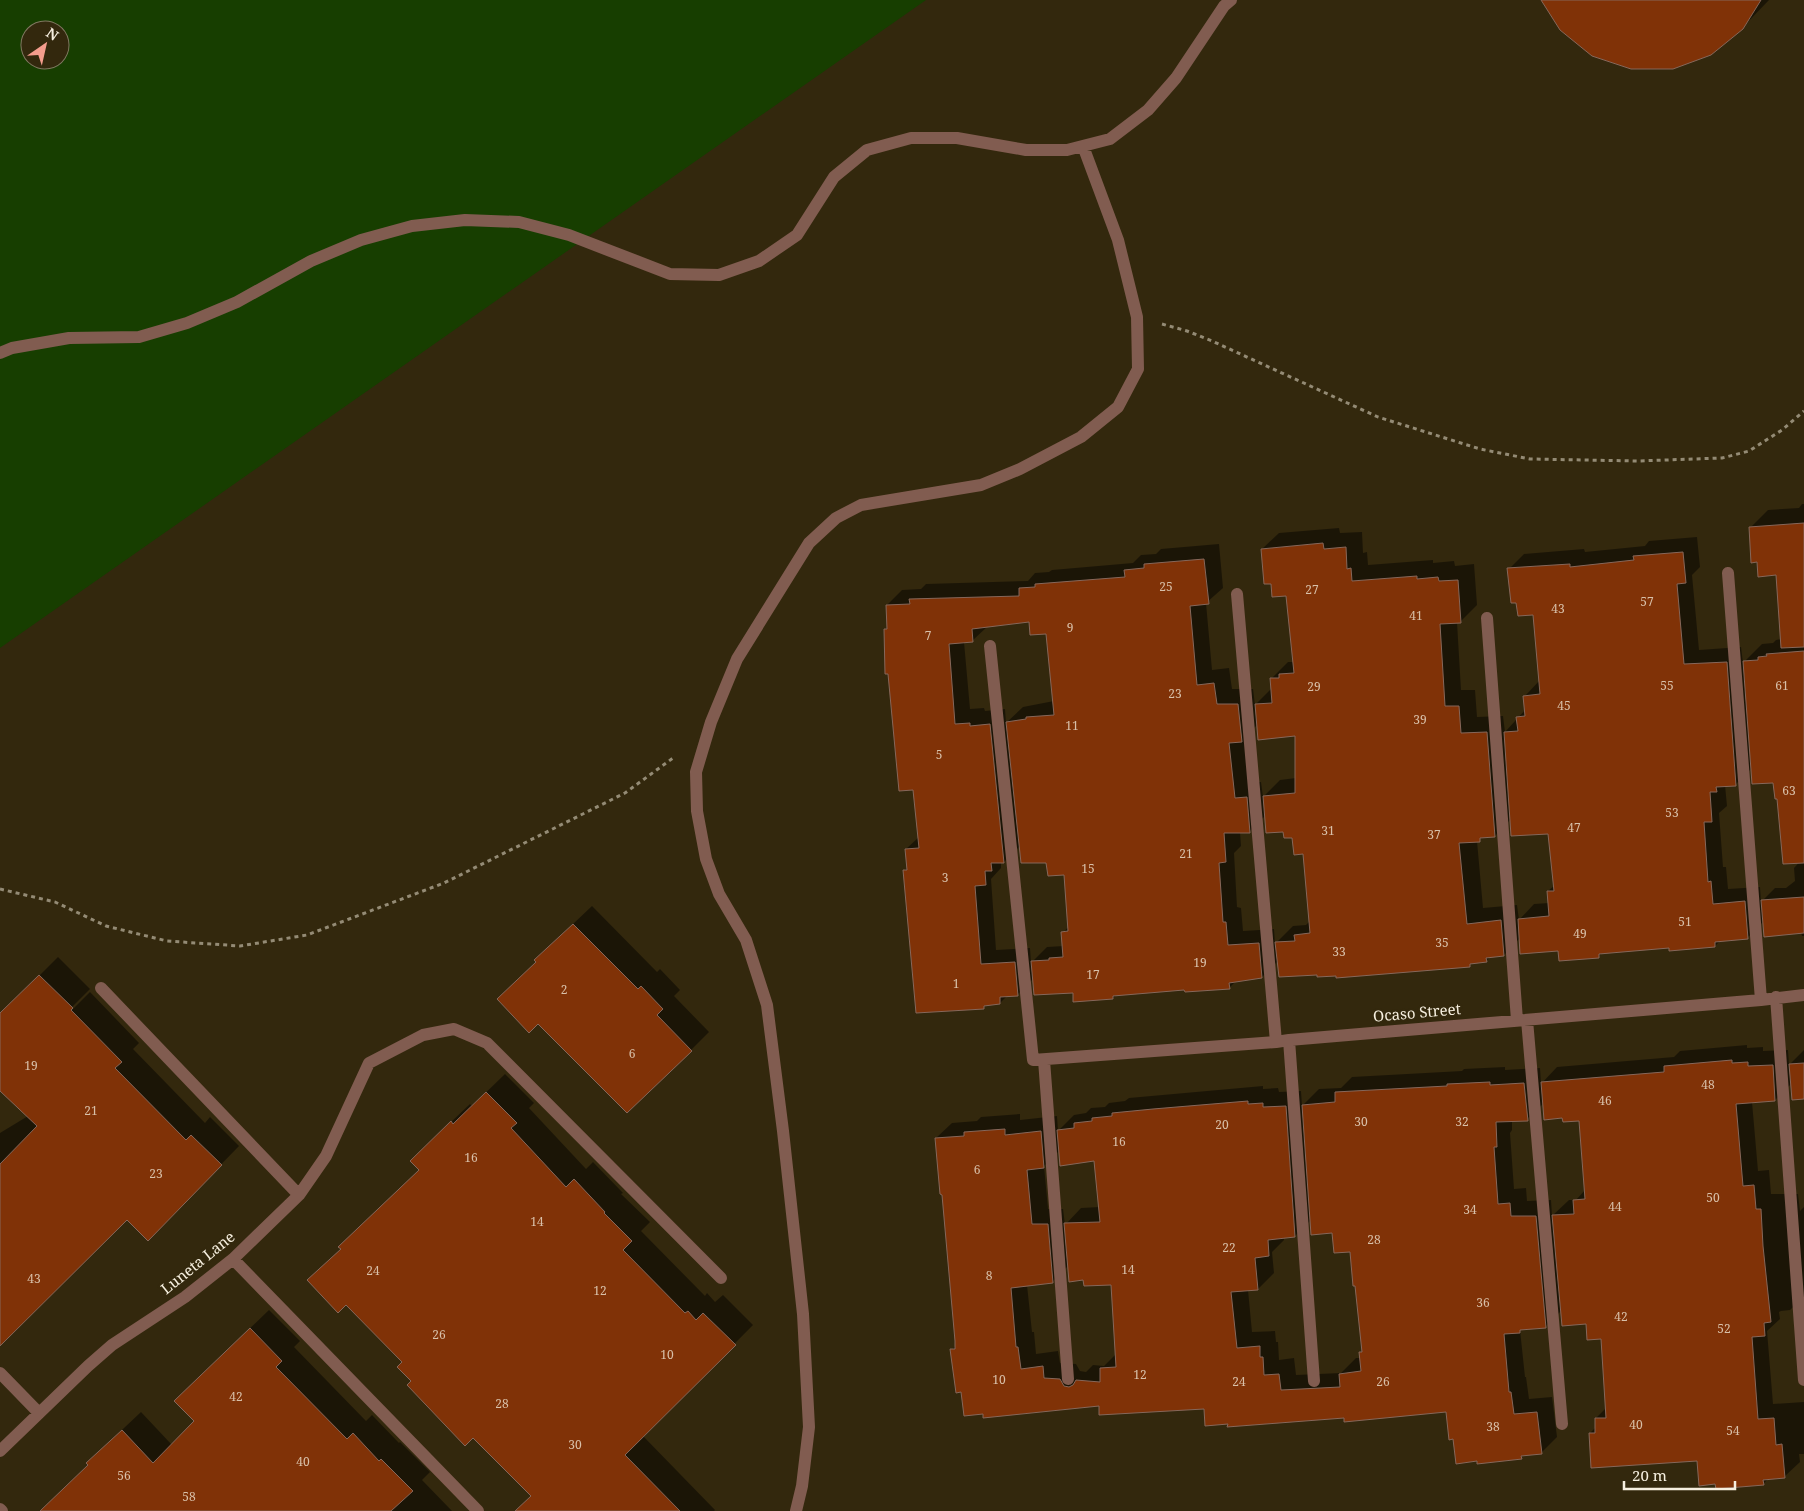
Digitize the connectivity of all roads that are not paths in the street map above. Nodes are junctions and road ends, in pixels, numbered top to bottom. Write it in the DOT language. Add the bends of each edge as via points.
graph roads {
  1 [pos="1231,0"];
  2 [pos="1083,146"];
  3 [pos="0,353"];
  4 [pos="1728,573"];
  5 [pos="1237,594"];
  6 [pos="1487,618"];
  7 [pos="990,646"];
  8 [pos="101,988"];
  9 [pos="1804,995"];
  10 [pos="1776,997"];
  11 [pos="1762,1000"];
  12 [pos="1522,1020"];
  13 [pos="1282,1041"];
  14 [pos="1039,1060"];
  15 [pos="298,1194"];
  16 [pos="233,1259"];
  17 [pos="721,1278"];
  18 [pos="0,1373"];
  19 [pos="1068,1379"];
  20 [pos="1804,1380"];
  21 [pos="1314,1381"];
  22 [pos="39,1413"];
  23 [pos="1562,1424"];
  24 [pos="0,1451"];
  25 [pos="478,1511"];
  26 [pos="796,1511"];
  1 -- 2 [label="street" via="1176,78 1148,110 1110,139"];
  2 -- 3 [label="street" via="1067,150 1026,150 957,138 911,138 867,150 834,177 797,235 759,261 719,276 670,274 569,235 518,222 465,220 412,226 361,240 311,261 237,302 187,323 140,337 69,338"];
  2 -- 26 [label="street" via="1118,240 1137,317 1138,369 1118,407 1081,437 1020,469 980,484 861,505 836,518 809,543 737,659 696,772 697,810 706,859 719,894 746,940 767,1005 803,1314 809,1427"];
  4 -- 11 [label="street"];
  5 -- 13 [label="street"];
  6 -- 12 [label="street"];
  7 -- 14 [label="street"];
  8 -- 15 [label="street"];
  9 -- 10 [label="street, Ocaso Street"];
  10 -- 11 [label="street, Ocaso Street"];
  10 -- 20 [label="street"];
  11 -- 12 [label="street, Ocaso Street"];
  12 -- 13 [label="street, Ocaso Street"];
  12 -- 23 [label="street"];
  13 -- 14 [label="street, Ocaso Street"];
  13 -- 21 [label="street"];
  14 -- 19 [label="street"];
  15 -- 16 [label="street, Luneta Lane"];
  15 -- 17 [label="street, Luneta Lane" via="326,1156 369,1063 423,1035 454,1029 487,1042"];
  16 -- 22 [label="street, Luneta Lane" via="184,1297 112,1345"];
  16 -- 25 [label="street"];
  18 -- 22 [label="street"];
  22 -- 24 [label="street, Luneta Lane"];
}
